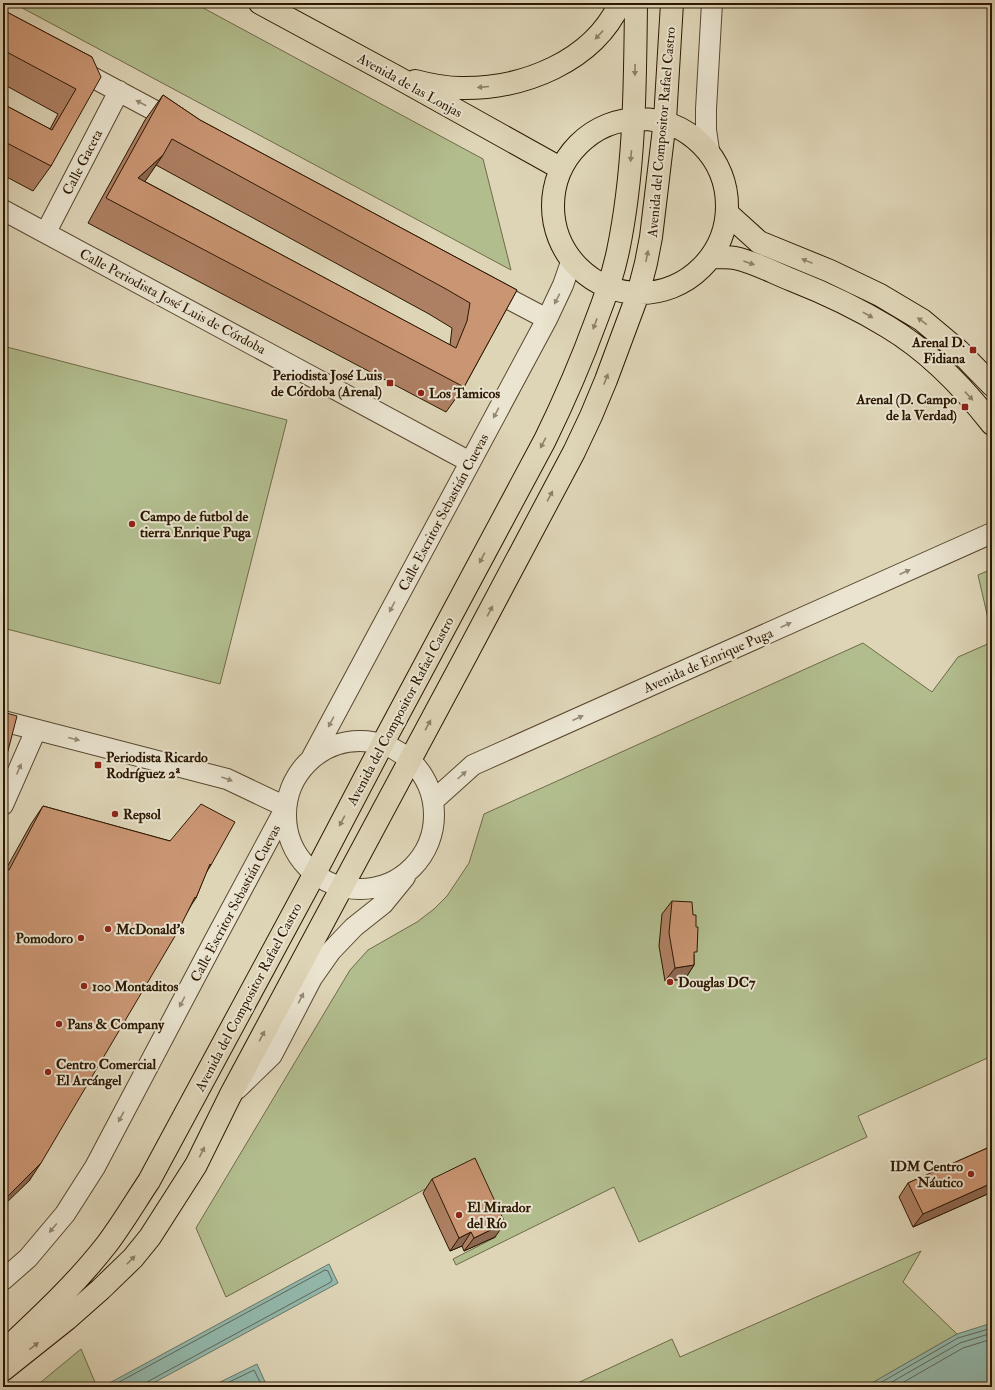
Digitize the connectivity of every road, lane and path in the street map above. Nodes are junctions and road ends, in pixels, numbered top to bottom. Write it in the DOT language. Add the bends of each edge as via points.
graph roads {
  1 [pos="260,3"];
  2 [pos="620,3"];
  3 [pos="636,3"];
  4 [pos="672,3"];
  5 [pos="712,3"];
  6 [pos="58,58"];
  7 [pos="395,76"];
  8 [pos="119,91"];
  9 [pos="634,117"];
  10 [pos="665,120"];
  11 [pos="189,129"];
  12 [pos="709,150"];
  13 [pos="560,168"];
  14 [pos="3,210"];
  15 [pos="728,214"];
  16 [pos="46,232"];
  17 [pos="711,257"];
  18 [pos="571,262"];
  19 [pos="476,281"];
  20 [pos="609,287"];
  21 [pos="638,294"];
  22 [pos="547,318"];
  23 [pos="992,385"];
  24 [pos="992,424"];
  25 [pos="470,462"];
  26 [pos="992,533"];
  27 [pos="3,720"];
  28 [pos="36,730"];
  29 [pos="383,743"];
  30 [pos="310,759"];
  31 [pos="410,760"];
  32 [pos="433,801"];
  33 [pos="3,805"];
  34 [pos="286,807"];
  35 [pos="410,870"];
  36 [pos="315,873"];
  37 [pos="341,886"];
  38 [pos="230,1096"];
  39 [pos="3,1280"];
  40 [pos="3,1352"];
  41 [pos="3,1370"];
  1 -- 7 [label="main road, Avenida de las Lonjas"];
  2 -- 7 [label="main road, one-way" via="608,24 580,52 540,74 519,81 460,88"];
  3 -- 9 [label="main road, Avenida del Compositor Rafael Castro, one-way"];
  4 -- 10 [label="main road, Avenida del Compositor Rafael Castro"];
  5 -- 12 [label="street" via="706,110"];
  6 -- 8 [label="street"];
  7 -- 13 [label="main road, Avenida de las Lonjas"];
  11 -- 8 [label="street, one-way"];
  8 -- 16 [label="street, Calle Gaceta"];
  9 -- 10 [label="main road"];
  9 -- 13 [label="main road" via="592,132 574,148"];
  9 -- 20 [label="main road, Avenida del Compositor Rafael Castro, one-way" via="624,221"];
  10 -- 12 [label="main road"];
  21 -- 10 [label="main road, Avenida del Compositor Rafael Castro, one-way" via="651,237"];
  12 -- 15 [label="main road" via="723,181"];
  13 -- 18 [label="main road" via="552,206 555,224"];
  14 -- 16 [label="street, Calle Periodista José Luis de Córdoba"];
  15 -- 17 [label="main road" via="724,235"];
  23 -- 15 [label="main road, one-way" via="959,351 922,320 880,295 830,271 759,242"];
  16 -- 25 [label="street, Calle Periodista José Luis de Córdoba"];
  17 -- 21 [label="main road" via="690,277 674,287"];
  17 -- 24 [label="main road, one-way" via="735,258 750,263 813,288 889,327 922,351 954,380"];
  18 -- 20 [label="main road" via="597,282"];
  18 -- 22 [label="street, Calle Escritor Sebastián Cuevas, one-way"];
  19 -- 22 [label="street"];
  20 -- 21 [label="main road"];
  20 -- 29 [label="main road, Avenida del Compositor Rafael Castro, one-way" via="565,400"];
  31 -- 21 [label="main road, Avenida del Compositor Rafael Castro, one-way" via="592,416"];
  22 -- 25 [label="street, Calle Escritor Sebastián Cuevas, one-way"];
  25 -- 30 [label="street, Calle Escritor Sebastián Cuevas, one-way"];
  32 -- 26 [label="street, Avenida de Enrique Puga, one-way" via="473,765"];
  27 -- 28 [label="street"];
  33 -- 28 [label="street, one-way"];
  28 -- 34 [label="street, one-way" via="227,779"];
  29 -- 30 [label="street" via="356,740 332,746"];
  29 -- 31 [label="street, Avenida del Compositor Rafael Castro"];
  29 -- 36 [label="main road, Avenida del Compositor Rafael Castro, one-way"];
  30 -- 34 [label="street" via="290,790"];
  31 -- 32 [label="street, Avenida del Compositor Rafael Castro" via="427,782"];
  31 -- 37 [label="main road, Avenida del Compositor Rafael Castro"];
  32 -- 35 [label="street, Avenida del Compositor Rafael Castro" via="434,826 426,850"];
  34 -- 36 [label="street" via="288,832 298,855"];
  34 -- 39 [label="street, Calle Escritor Sebastián Cuevas, one-way" via="95,1167 65,1214 28,1258"];
  35 -- 37 [label="street" via="389,883 373,888"];
  38 -- 35 [label="street, Avenida del Compositor Rafael Castro, one-way" via="272,1055 312,978 330,951 354,927 383,904"];
  36 -- 37 [label="street"];
  36 -- 40 [label="main road, Avenida del Compositor Rafael Castro" via="149,1181 128,1215 83,1272"];
  38 -- 37 [label="main road, Avenida del Compositor Rafael Castro, one-way"];
  41 -- 38 [label="main road, Avenida del Compositor Rafael Castro, one-way" via="67,1319 133,1258 150,1237 196,1165"];
}
